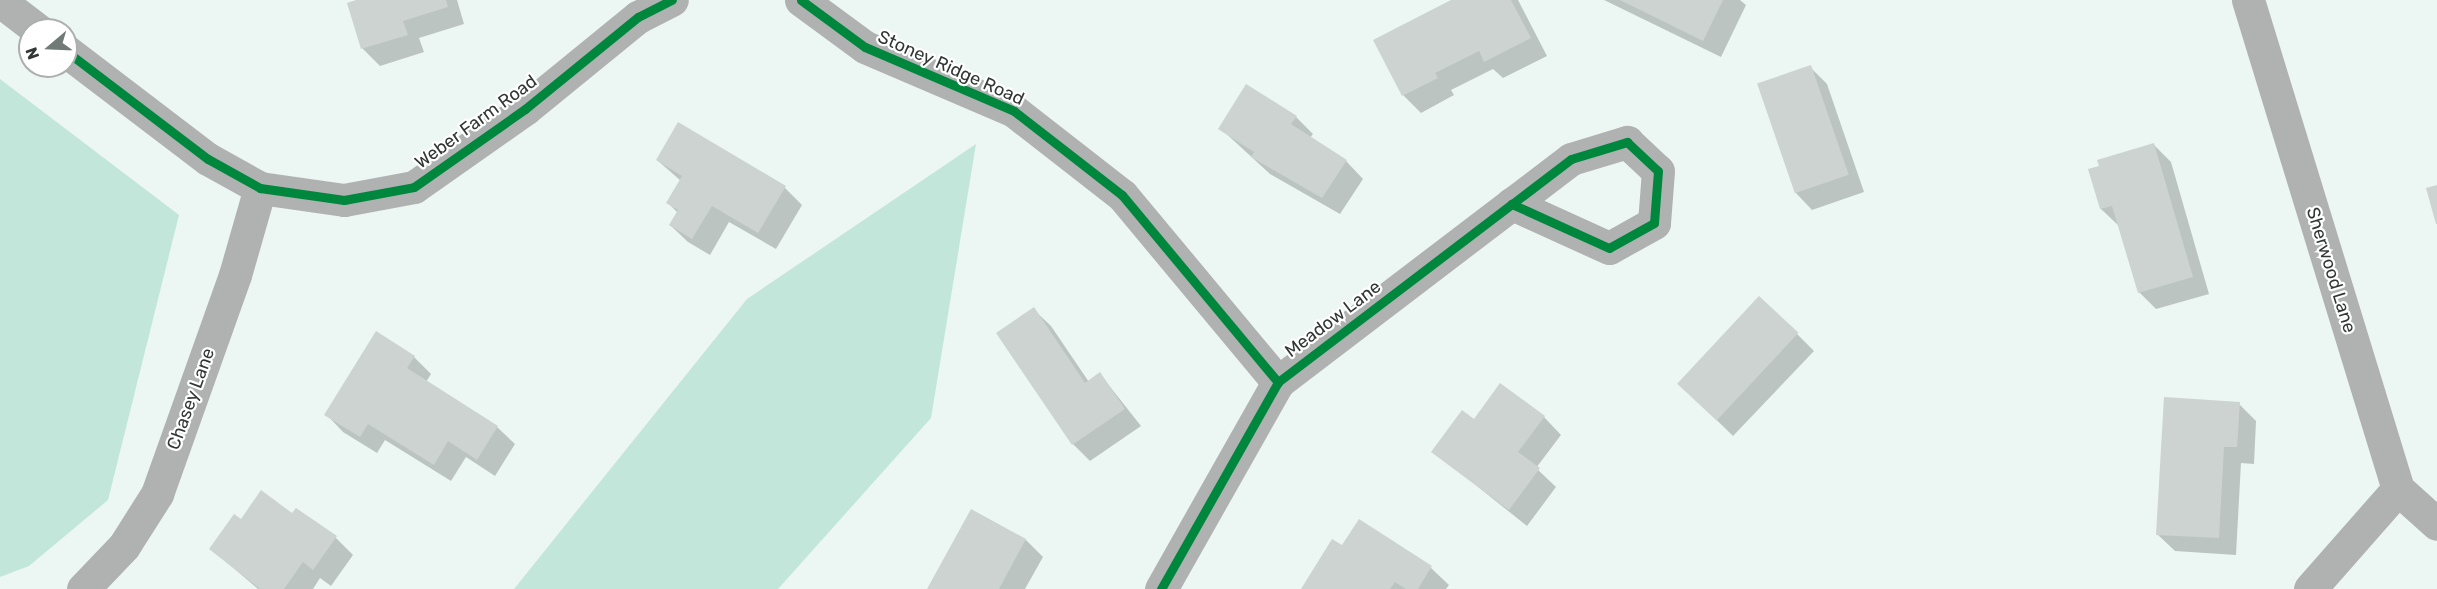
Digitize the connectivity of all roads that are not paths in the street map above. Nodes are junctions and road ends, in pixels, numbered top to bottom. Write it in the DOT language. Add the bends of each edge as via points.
graph roads {
  1 [pos="672,0"];
  2 [pos="801,0"];
  3 [pos="2248,0"];
  4 [pos="0,1"];
  5 [pos="22,18"];
  6 [pos="78,60"];
  7 [pos="260,189"];
  8 [pos="1512,204"];
  9 [pos="1278,382"];
  10 [pos="2398,489"];
  11 [pos="2437,524"];
  12 [pos="83,589"];
  13 [pos="1161,589"];
  14 [pos="2310,589"];
  1 -- 7 [label="street, Weber Farm Road" via="638,17 525,109 414,187 344,200"];
  2 -- 9 [label="street, Stoney Ridge Road" via="865,47 1014,111 1122,195"];
  3 -- 10 [label="street, Sherwood Lane"];
  4 -- 5 [label="street"];
  6 -- 7 [label="street, Weber Farm Road" via="208,159"];
  7 -- 12 [label="street, Chasey Lane" via="235,275 157,494 124,546"];
  8 -- 9 [label="street, Meadow Lane"];
  9 -- 13 [label="street, Meadow Lane"];
  10 -- 11 [label="street"];
  10 -- 14 [label="street"];
}
